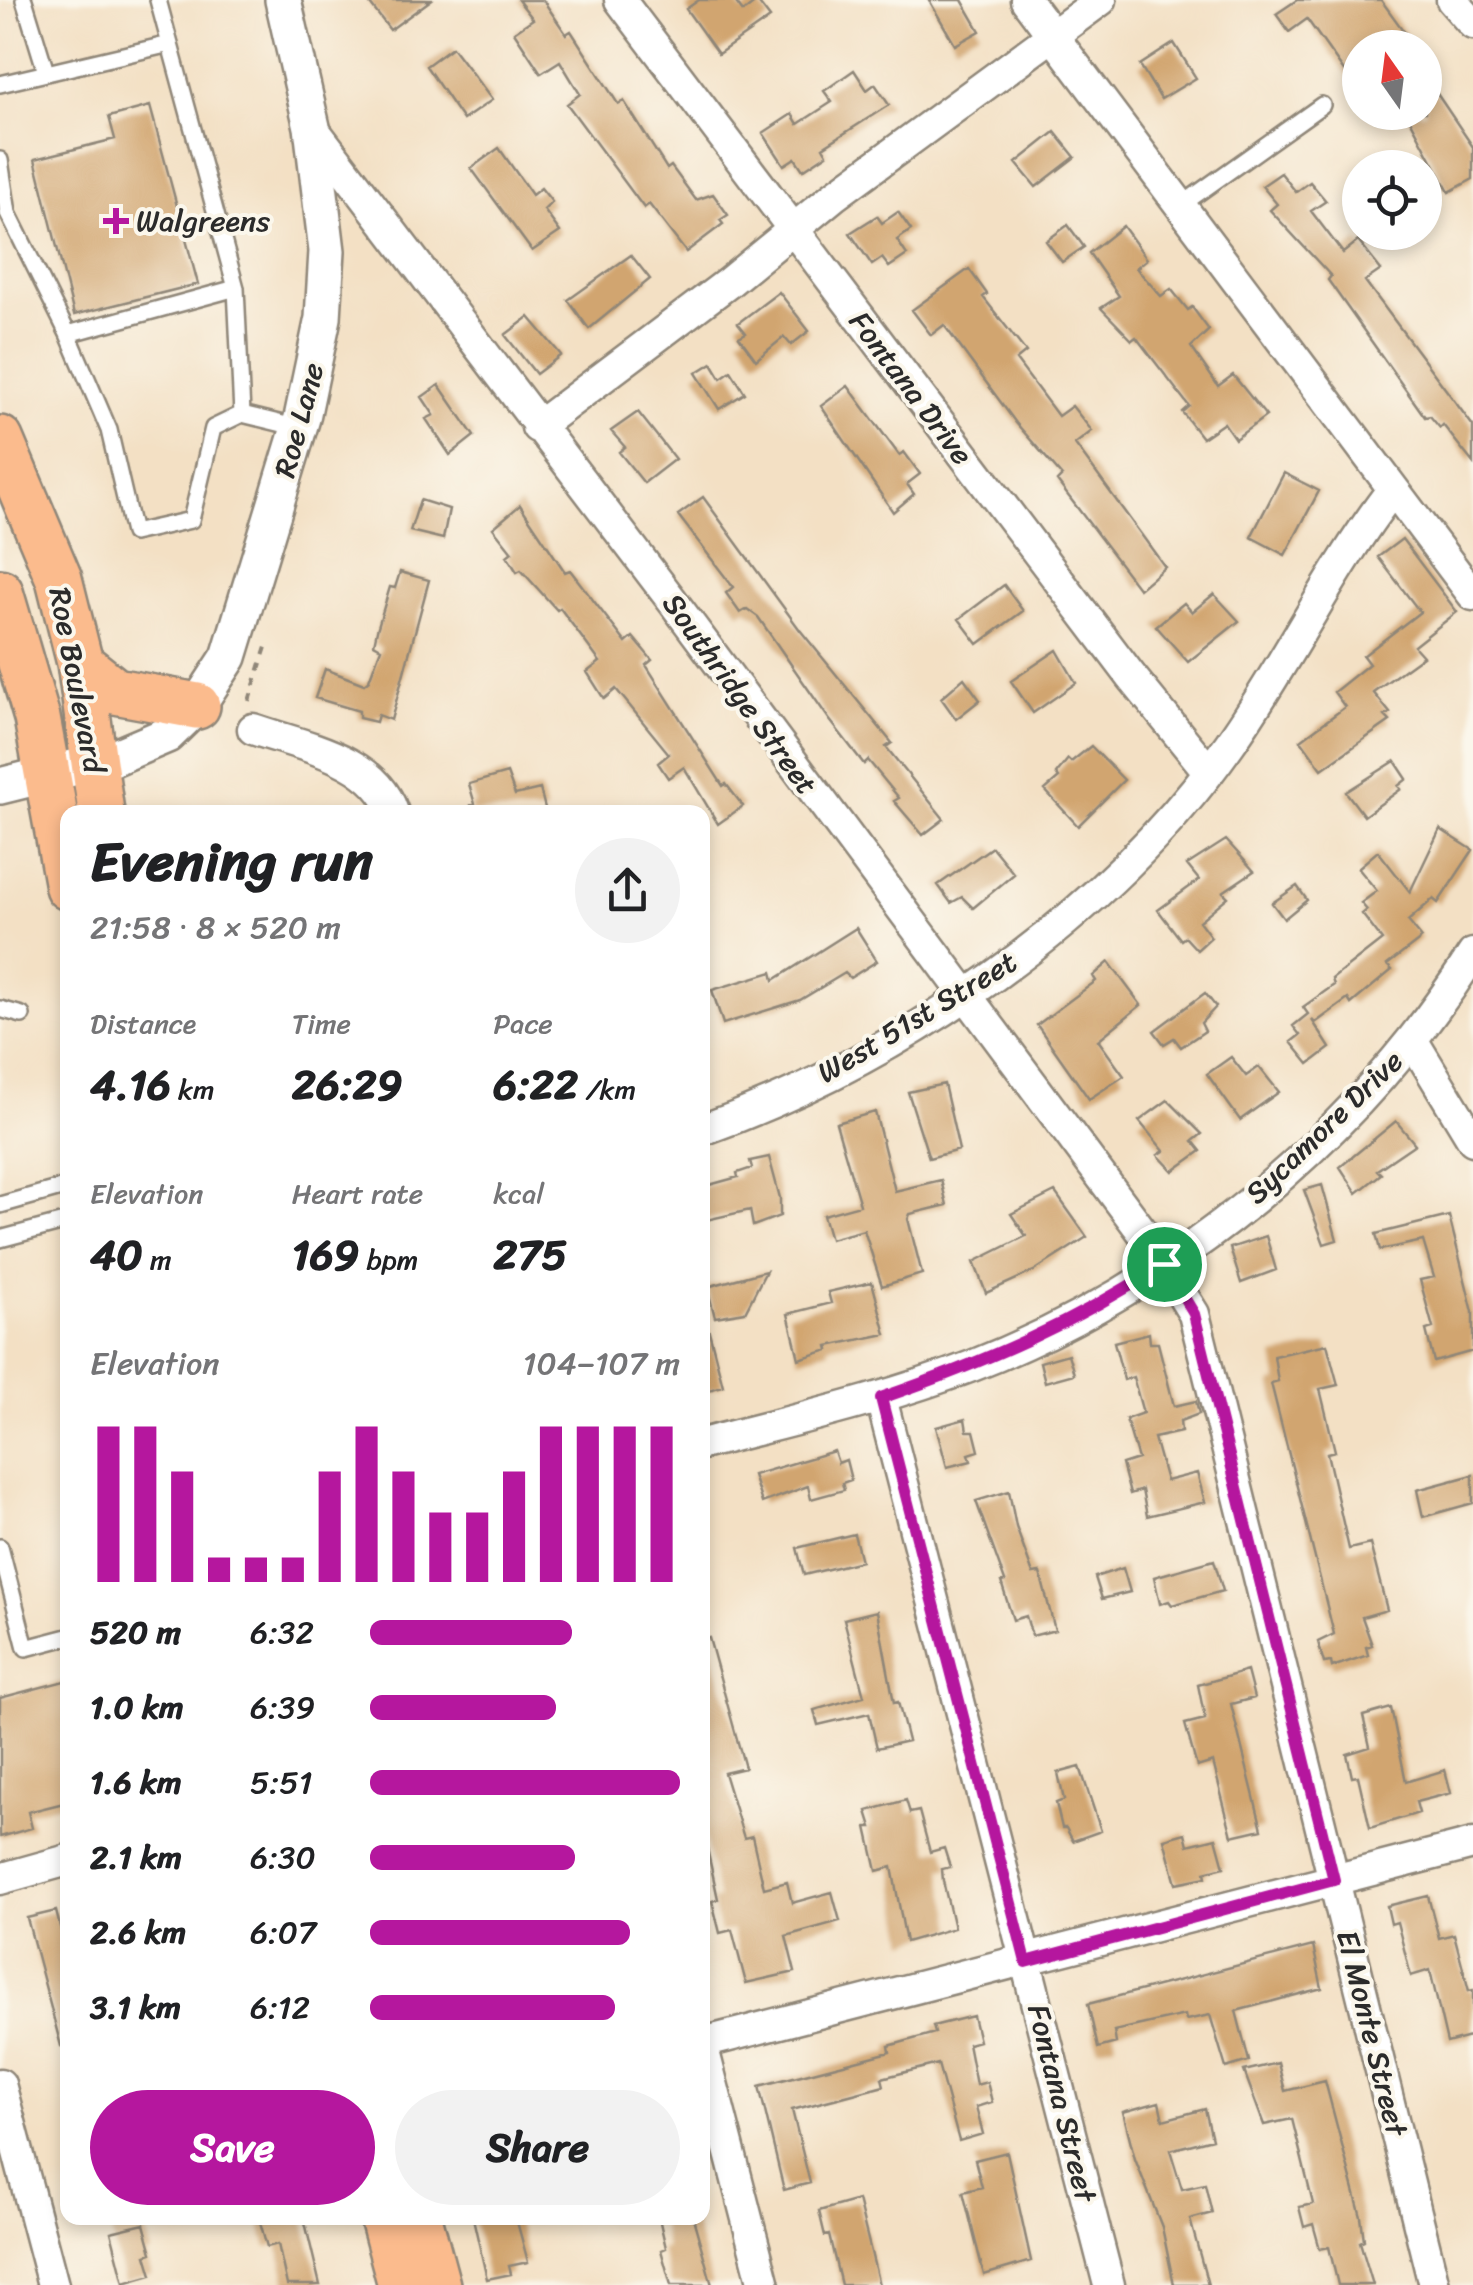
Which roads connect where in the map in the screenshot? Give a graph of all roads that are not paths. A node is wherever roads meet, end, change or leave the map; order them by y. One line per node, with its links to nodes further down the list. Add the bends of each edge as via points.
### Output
1 (24, 0): 11 (lane)
2 (158, 0): 10 (lane)
3 (283, 0): 14 (street, Roe Lane)
4 (620, 0): 17 (street, Fontana Drive)
5 (1026, 0): 9 (street)
6 (1101, 0): 9 (street)
7 (1452, 0): 8 (street)
8 (1473, 24)
9 (1052, 36): 16 (street); 17 (street)
10 (170, 44): 11 (lane); 18 (lane)
11 (46, 72): 12 (lane)
12 (0, 84)
13 (1322, 105): 16 (lane)
14 (312, 128): 21 (street, Southridge Street); 22 (street, Roe Lane, via 327,251 318,352)
15 (0, 160): 19 (lane, via 8,212)
16 (1180, 206): 24 (street)
17 (791, 230): 21 (street); 31 (street, Fontana Drive)
18 (236, 288): 19 (lane); 20 (lane)
19 (68, 334): 20 (lane, via 108,430 133,534 190,520 213,428)
20 (242, 414): 22 (lane)
21 (537, 427): 38 (street, Southridge Street)
22 (300, 428): 28 (street, Roe Lane, via 229,658)
23 (0, 439): 27 (main road, Roe Boulevard, via 58,578)
24 (1392, 489): 26 (street); 31 (street, West 51st Street)
25 (0, 592): 32 (main road, Roe Boulevard, via 24,664)
26 (1473, 596)
27 (80, 663): 28 (main road, via 115,692); 30 (main road, Roe Boulevard)
28 (198, 706): 30 (street, Roe Lane, via 166,735)
29 (253, 729): 35 (street, via 367,772)
30 (93, 763): 32 (street, Roe Lane); 34 (main road, Roe Boulevard)
31 (1209, 772): 38 (street, West 51st Street, via 1126,866)
32 (47, 774): 33 (street, Roe Lane); 36 (main road, Roe Boulevard)
33 (0, 786)
34 (100, 805)
35 (392, 805)
36 (60, 844)
37 (1473, 954): 41 (street, Sycamore Drive)
38 (963, 996): 42 (street, West 51st Street, via 836,1070); 48 (street, Southridge Street)
39 (0, 1008): 40 (lane)
40 (22, 1016)
41 (1413, 1041): 43 (street); 48 (street, Sycamore Drive, via 1292,1165)
42 (710, 1126)
43 (1473, 1140)
44 (60, 1188): 45 (lane)
45 (0, 1205)
46 (60, 1223): 47 (lane)
47 (0, 1239)
48 (1164, 1264): 49 (street, Sycamore Drive, via 1070,1323); 56 (street, El Monte Street, via 1194,1314)
49 (881, 1398): 50 (street, Sycamore Drive); 57 (street, Fontana Street)
50 (710, 1442)
51 (0, 1547): 52 (lane, via 26,1648)
52 (60, 1639)
53 (1473, 1844): 56 (street)
54 (60, 1862): 55 (street)
55 (0, 1878)
56 (1334, 1880): 57 (street); 69 (street, El Monte Street)
57 (1026, 1962): 58 (street); 68 (street, Fontana Street)
58 (710, 2042)
59 (710, 2075): 67 (street)
60 (0, 2084): 61 (street)
61 (13, 2178): 64 (street)
62 (385, 2225): 65 (main road)
63 (421, 2225): 66 (main road)
64 (52, 2285)
65 (401, 2285)
66 (437, 2285)
67 (764, 2285)
68 (1109, 2285)
69 (1434, 2285)

